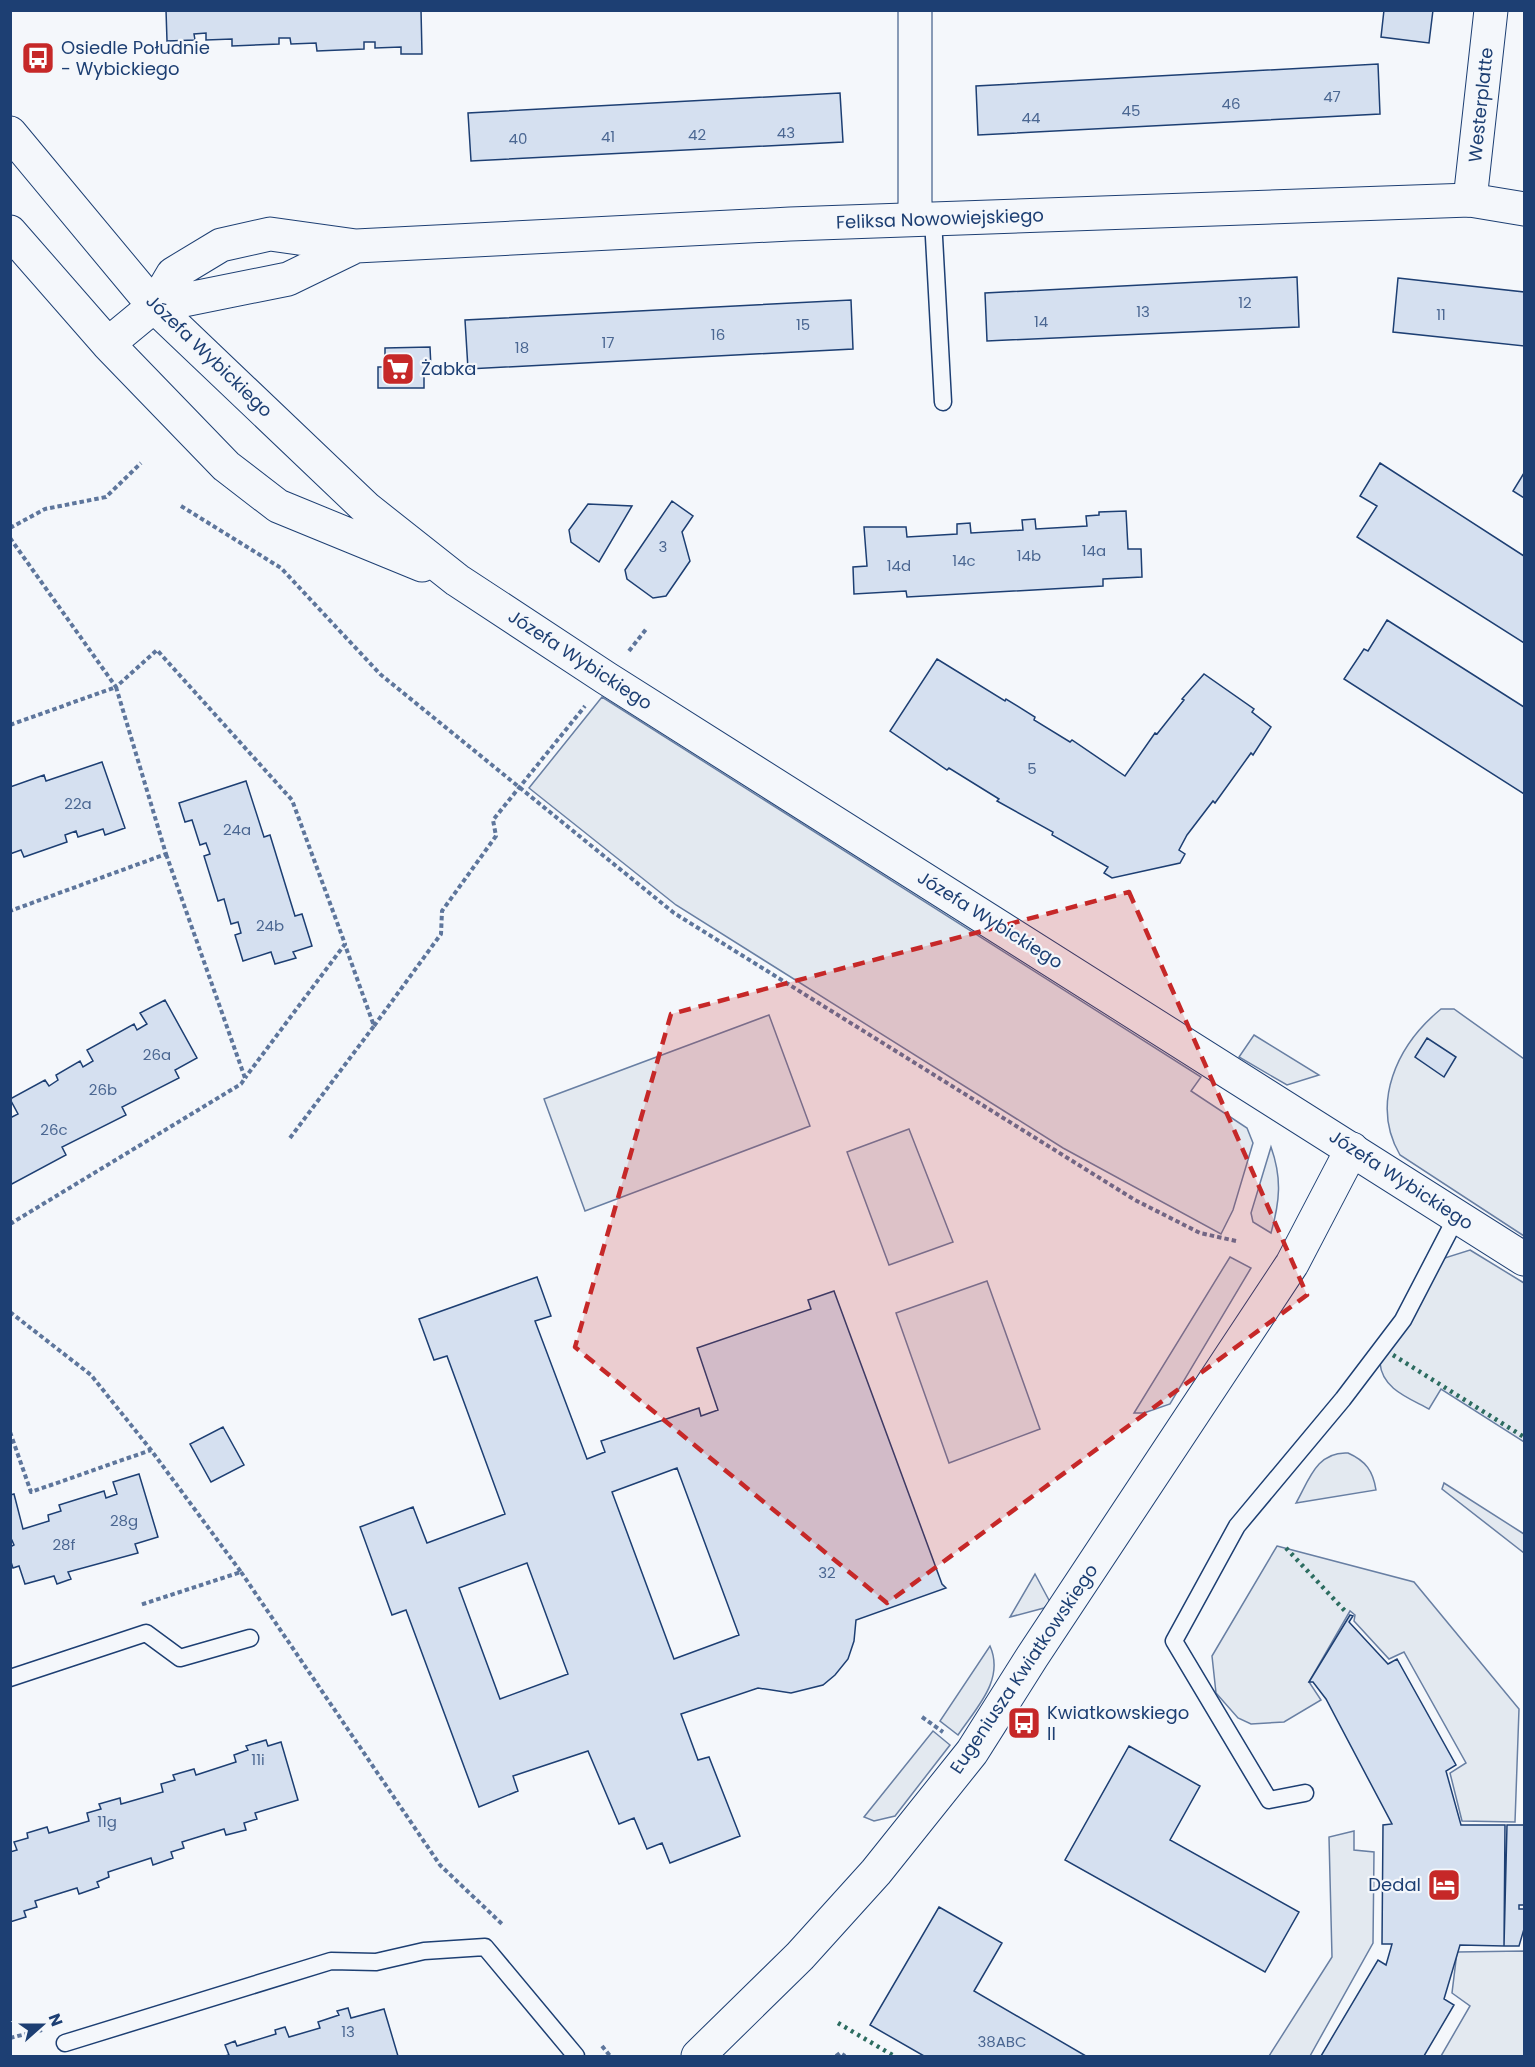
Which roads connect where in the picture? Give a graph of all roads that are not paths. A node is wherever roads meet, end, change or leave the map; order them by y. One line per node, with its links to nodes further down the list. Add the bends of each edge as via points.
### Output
1 (915, 10): 6 (street)
2 (1491, 10): 4 (street, Westerplatte)
3 (10, 133): 9 (street, Józefa Wybickiego)
4 (1470, 200): 5 (street, Feliksa Nowowiejskiego); 6 (street, Feliksa Nowowiejskiego)
5 (1524, 209)
6 (924, 219): 8 (street, Feliksa Nowowiejskiego); 11 (lane)
7 (10, 232): 10 (street, Józefa Wybickiego)
8 (356, 246): 9 (street, Feliksa Nowowiejskiego, via 288,279); 9 (street, Feliksa Nowowiejskiego, via 270,234 220,244 173,274)
9 (154, 306): 10 (street, Feliksa Nowowiejskiego); 12 (street, Józefa Wybickiego, via 366,508)
10 (108, 344): 12 (street, Józefa Wybickiego, via 226,466 278,506)
11 (943, 402)
12 (457, 580): 13 (street, Józefa Wybickiego)
13 (1352, 1149): 14 (street, Józefa Wybickiego); 21 (street, Eugeniusza Kwiatkowskiego, via 1292,1264 972,1752 876,1872 800,1956)
14 (1457, 1216): 15 (street, Józefa Wybickiego); 18 (lane, via 1403,1320 1238,1526 1174,1641 1269,1800)
15 (1524, 1259)
16 (250, 1638): 17 (lane, via 180,1658 146,1633)
17 (10, 1678)
18 (1305, 1792)
19 (65, 2043): 20 (lane, via 331,1961 376,1962 423,1951 485,1947)
20 (576, 2056)
21 (698, 2056)

